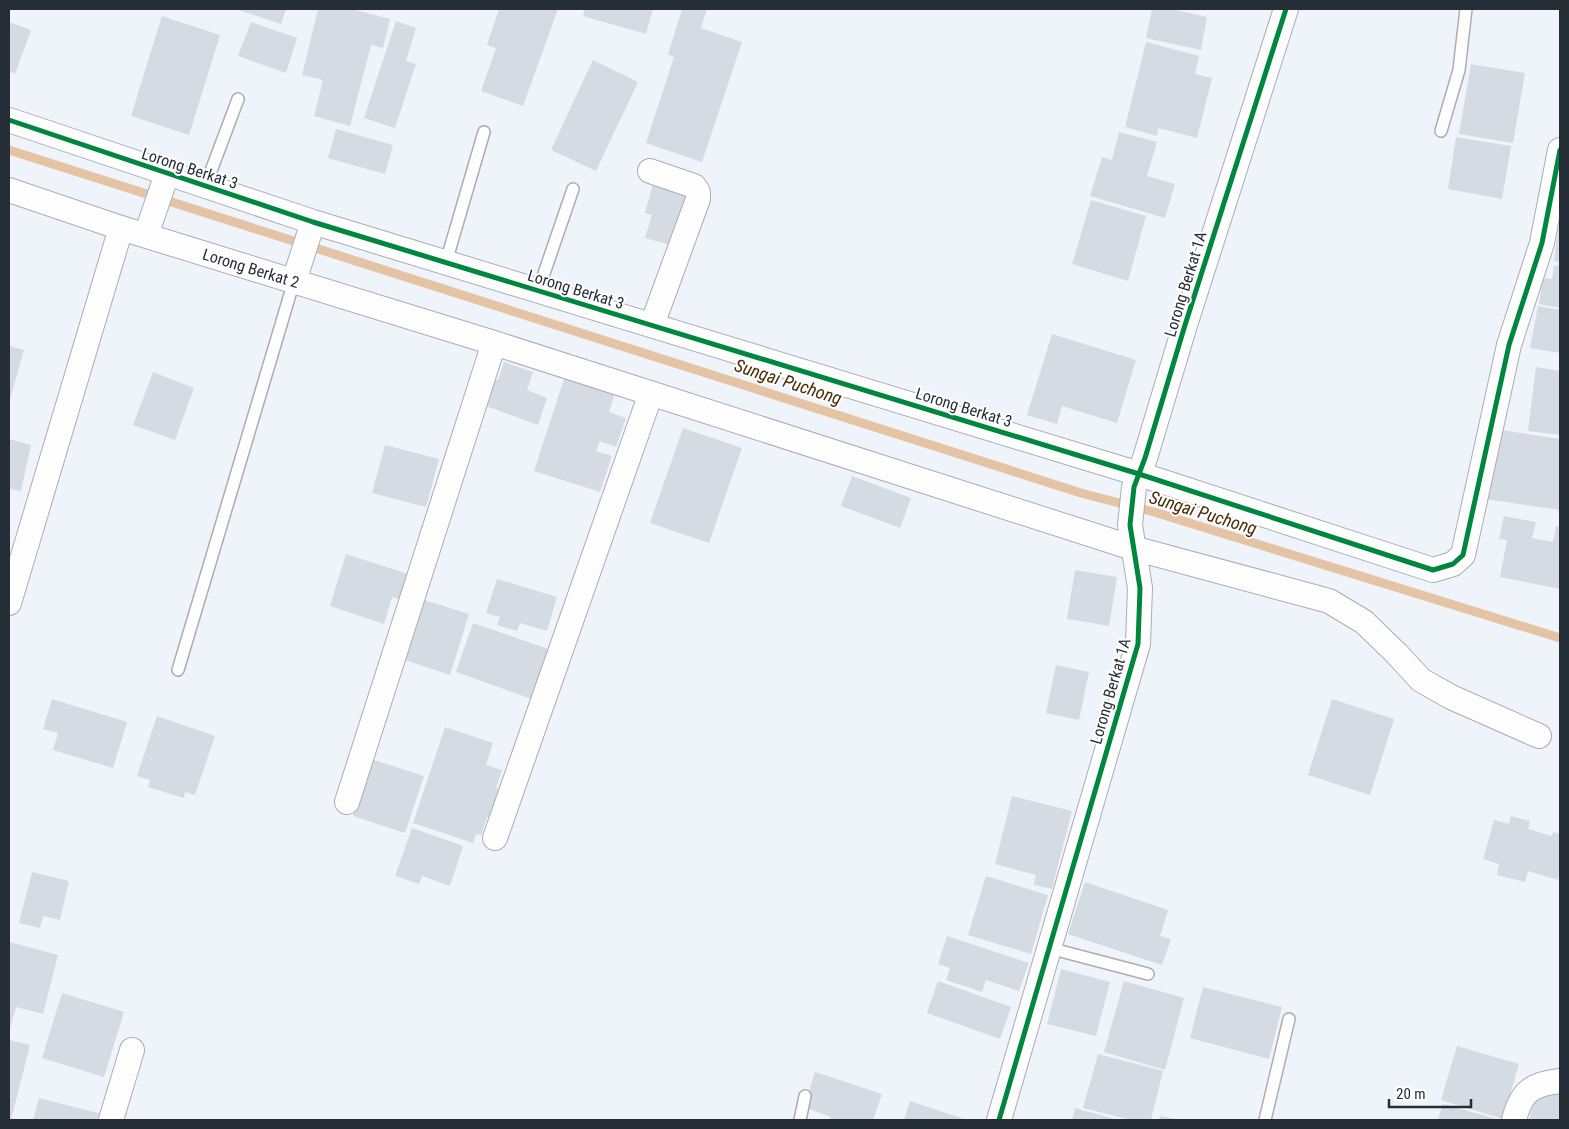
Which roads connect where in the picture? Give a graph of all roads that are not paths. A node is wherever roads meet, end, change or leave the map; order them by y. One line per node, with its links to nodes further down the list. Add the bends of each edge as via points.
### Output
1 (1286, 9): 22 (street, Lorong Berkat 1A)
2 (1466, 9): 5 (lane, via 1459,70)
3 (238, 100): 10 (lane)
4 (9, 120): 9 (street, Lorong Berkat 3)
5 (1441, 131)
6 (484, 132): 16 (lane)
7 (1560, 150): 22 (street, Lorong Berkat 3, via 1542,243 1509,346 1463,554 1453,564 1433,570)
8 (650, 172): 19 (street, via 694,186 698,192 698,200)
9 (167, 174): 10 (street, Lorong Berkat 3); 15 (street)
10 (205, 186): 13 (street, Lorong Berkat 3)
11 (573, 189): 18 (lane)
12 (9, 190): 14 (street, Lorong Berkat 2)
13 (313, 222): 16 (street, Lorong Berkat 3); 17 (street)
14 (121, 228): 15 (street, Lorong Berkat 2); 24 (street)
15 (146, 235): 17 (street, Lorong Berkat 2)
16 (446, 262): 18 (street, Lorong Berkat 3)
17 (294, 281): 20 (street, Lorong Berkat 2); 25 (lane)
18 (538, 291): 19 (street, Lorong Berkat 3)
19 (652, 325): 22 (street, Lorong Berkat 3)
20 (494, 343): 21 (street, Lorong Berkat 2); 27 (street)
21 (651, 393): 23 (street, Lorong Berkat 2); 28 (street)
22 (1137, 481): 23 (street, Lorong Berkat 1A, via 1130,525)
23 (1133, 548): 26 (street, Lorong Berkat 2, via 1329,601 1364,622 1421,680); 29 (street, Lorong Berkat 1A, via 1140,588 1138,644)
24 (9, 603)
25 (178, 670)
26 (1539, 736)
27 (347, 802)
28 (495, 838)
29 (1049, 948): 30 (lane); 37 (street, Lorong Berkat 1A)
30 (1148, 974)
31 (1289, 1019): 38 (lane)
32 (132, 1050): 35 (street)
33 (1560, 1081): 39 (street, via 1532,1087 1522,1097)
34 (805, 1096): 36 (lane)
35 (111, 1120)
36 (800, 1120)
37 (999, 1120)
38 (1265, 1120)
39 (1514, 1120)

